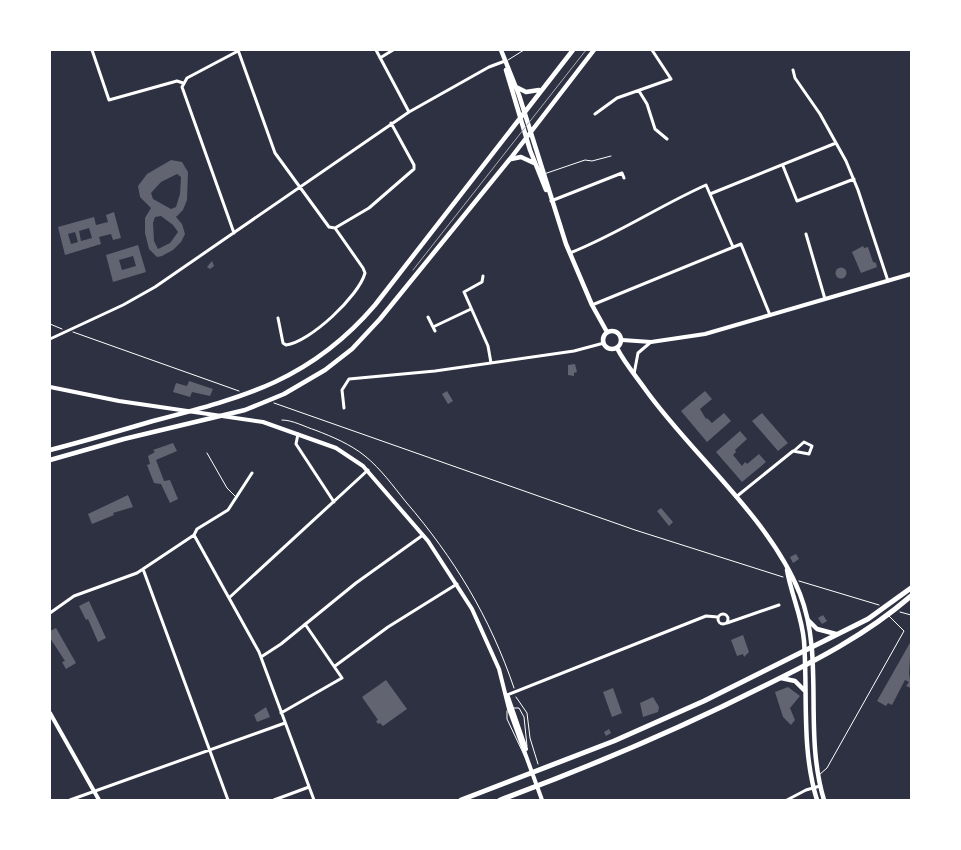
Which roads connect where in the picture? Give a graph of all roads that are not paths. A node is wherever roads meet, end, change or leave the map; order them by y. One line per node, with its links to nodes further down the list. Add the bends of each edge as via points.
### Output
1 (92, 50): 13 (street, via 109,100 177,81)
2 (376, 50): 10 (street)
3 (393, 50): 10 (street)
4 (501, 50): 11 (main road)
5 (524, 50): 11 (lane)
6 (573, 50): 15 (main road)
7 (594, 50): 22 (main road)
8 (652, 50): 16 (street, via 671,79)
9 (238, 51): 13 (street); 33 (street, via 275,153)
10 (380, 58): 18 (street)
11 (504, 61): 14 (main road); 18 (street); 20 (main road)
12 (793, 70): 25 (street)
13 (183, 83): 37 (street, via 183,93)
14 (516, 86): 15 (main road, via 526,92); 17 (main road)
15 (540, 90): 17 (main road)
16 (639, 91): 19 (street, via 617,98); 24 (street, via 655,129)
17 (524, 111): 20 (main road); 22 (main road)
18 (409, 112): 21 (street)
19 (595, 114)
20 (520, 116): 23 (main road); 63 (main road, via 375,305 358,325 318,358 288,377 253,393)
21 (391, 124): 33 (street); 36 (street, via 414,169 369,208)
22 (530, 132): 23 (main road); 30 (main road)
23 (526, 137): 27 (main road); 28 (main road)
24 (667, 139)
25 (836, 143): 29 (street); 32 (street)
26 (611, 156): 30 (lane, via 584,160)
27 (510, 159): 28 (main road, via 521,157); 66 (main road, via 380,319 352,349 325,370 284,394 244,410)
28 (534, 163): 30 (main road)
29 (782, 166): 32 (street, via 797,202); 34 (street)
30 (541, 175): 35 (main road)
31 (624, 178): 35 (street, via 622,173)
32 (854, 179): 43 (street)
33 (299, 187): 36 (street, via 326,225); 37 (street)
34 (710, 194): 39 (street); 40 (street, via 706,185 676,198 610,236)
35 (551, 201): 40 (main road)
36 (335, 228): 49 (street, via 363,268 362,281 335,313 301,341 283,343)
37 (234, 233): 53 (street, via 129,302)
38 (806, 234): 44 (street)
39 (733, 247): 45 (street); 47 (street, via 743,245)
40 (570, 253): 45 (main road)
41 (911, 274): 43 (street)
42 (483, 276): 46 (street, via 482,282 464,292)
43 (888, 282): 44 (street)
44 (825, 299): 47 (street)
45 (592, 305): 52 (main road)
46 (471, 309): 50 (street); 58 (street, via 488,346)
47 (770, 315): 55 (street, via 706,334)
48 (428, 317): 50 (street)
49 (278, 318)
50 (433, 327): 51 (street)
51 (435, 331)
52 (607, 332): 54 (main road, via 617,332); 56 (main road)
53 (50, 339)
54 (622, 340): 55 (street); 57 (main road)
55 (651, 342): 59 (street, via 638,353)
56 (604, 343): 57 (main road, via 608,348); 58 (street)
57 (617, 348): 59 (main road)
58 (491, 363): 61 (street, via 349,379 342,390)
59 (634, 374): 70 (main road, via 665,416)
60 (50, 387): 62 (street, via 162,408 263,422)
61 (344, 408)
62 (298, 433): 67 (street, via 336,448); 71 (street, via 298,448)
63 (50, 450)
64 (795, 450): 64 (street, via 809,454 812,446 804,442); 70 (street)
65 (207, 454): 69 (lane, via 226,488)
66 (50, 460)
67 (368, 470): 71 (street); 73 (street)
68 (252, 473): 69 (street)
69 (236, 498): 72 (street, via 228,510 197,529)
70 (736, 498): 75 (main road, via 771,543)
71 (334, 502): 79 (street)
72 (194, 535): 74 (street); 79 (street)
73 (423, 535): 76 (street); 86 (street)
74 (143, 569): 81 (street, via 74,596); 101 (street)
75 (786, 569): 84 (main road, via 800,594); 89 (main road, via 798,608)
76 (457, 584): 92 (street, via 388,626); 96 (street, via 487,639)
77 (911, 588): 87 (main road, via 880,612)
78 (911, 596): 82 (main road)
79 (230, 598): 90 (street)
80 (779, 605): 85 (street)
81 (50, 613)
82 (888, 616): 91 (main road, via 850,642); 105 (lane, via 904,631 827,768)
83 (718, 617): 85 (street, via 721,625); 85 (street, via 725,615); 96 (street, via 706,616)
84 (808, 620): 87 (main road, via 817,629); 88 (main road)
85 (727, 623)
86 (305, 624): 90 (street); 92 (street)
87 (836, 634): 88 (main road)
88 (812, 646): 89 (main road); 91 (main road)
89 (804, 649): 93 (main road); 103 (main road, via 668,718)
90 (261, 657): 99 (street)
91 (812, 662): 93 (main road); 105 (main road, via 813,744)
92 (335, 666): 99 (street, via 342,678)
93 (804, 666): 94 (main road); 95 (main road)
94 (781, 678): 95 (main road, via 795,681); 106 (main road, via 668,732)
95 (805, 691): 104 (main road)
96 (507, 695): 97 (street)
97 (511, 708): 102 (street); 102 (lane, via 506,714 507,719); 102 (lane, via 519,708 523,714)
98 (50, 713): 110 (street)
99 (282, 713): 100 (street)
100 (285, 723): 101 (street); 108 (street)
101 (210, 750): 110 (street); 113 (street)
102 (528, 761): 103 (street)
103 (532, 774): 106 (street); 116 (main road)
104 (811, 776): 105 (lane); 109 (main road)
105 (818, 776): 107 (main road)
106 (537, 786): 117 (main road); 118 (street)
107 (820, 786): 109 (street); 121 (main road)
108 (309, 787): 114 (street); 115 (street)
109 (814, 787): 119 (street); 120 (main road)
110 (95, 790): 111 (street); 112 (street)
111 (70, 800)
112 (99, 800)
113 (228, 800)
114 (274, 800)
115 (314, 800)
116 (461, 800)
117 (500, 800)
118 (542, 800)
119 (787, 800)
120 (817, 800)
121 (824, 800)

